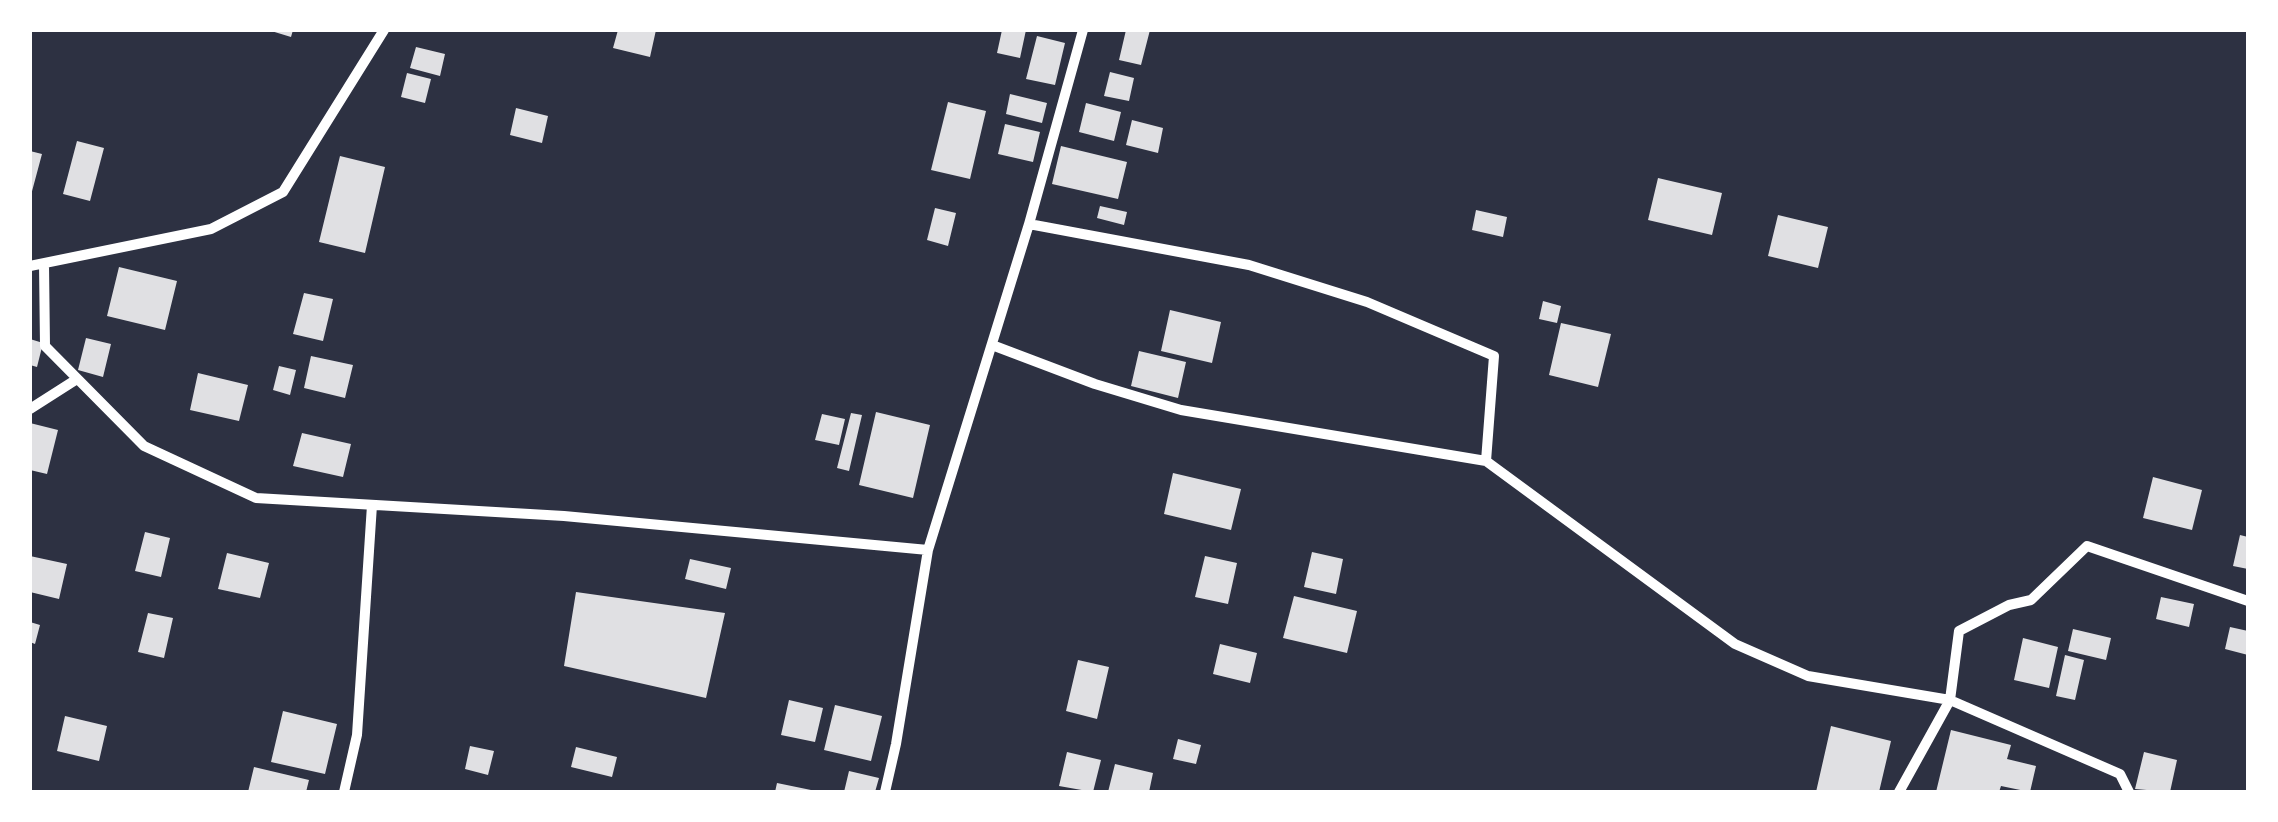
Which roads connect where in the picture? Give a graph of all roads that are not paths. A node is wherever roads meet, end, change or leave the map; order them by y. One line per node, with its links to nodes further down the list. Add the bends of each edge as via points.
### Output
1 (384, 30): 4 (street, via 283,192 211,229)
2 (1083, 30): 3 (street)
3 (1030, 224): 6 (street); 9 (street, via 1249,266 1367,302 1494,356)
4 (44, 264): 5 (street); 7 (street, via 45,346)
5 (30, 266)
6 (992, 346): 9 (street, via 1181,410); 11 (street)
7 (78, 378): 8 (street); 10 (street, via 144,446 256,498)
8 (30, 409)
9 (1486, 461): 13 (street, via 1734,644 1808,676)
10 (372, 505): 11 (street); 14 (street, via 357,735)
11 (928, 550): 15 (street)
12 (2248, 601): 13 (street, via 2087,546 2030,600 1959,630)
13 (1950, 700): 16 (street); 17 (street, via 2120,774)
14 (344, 792)
15 (885, 792)
16 (1900, 792)
17 (2130, 792)

